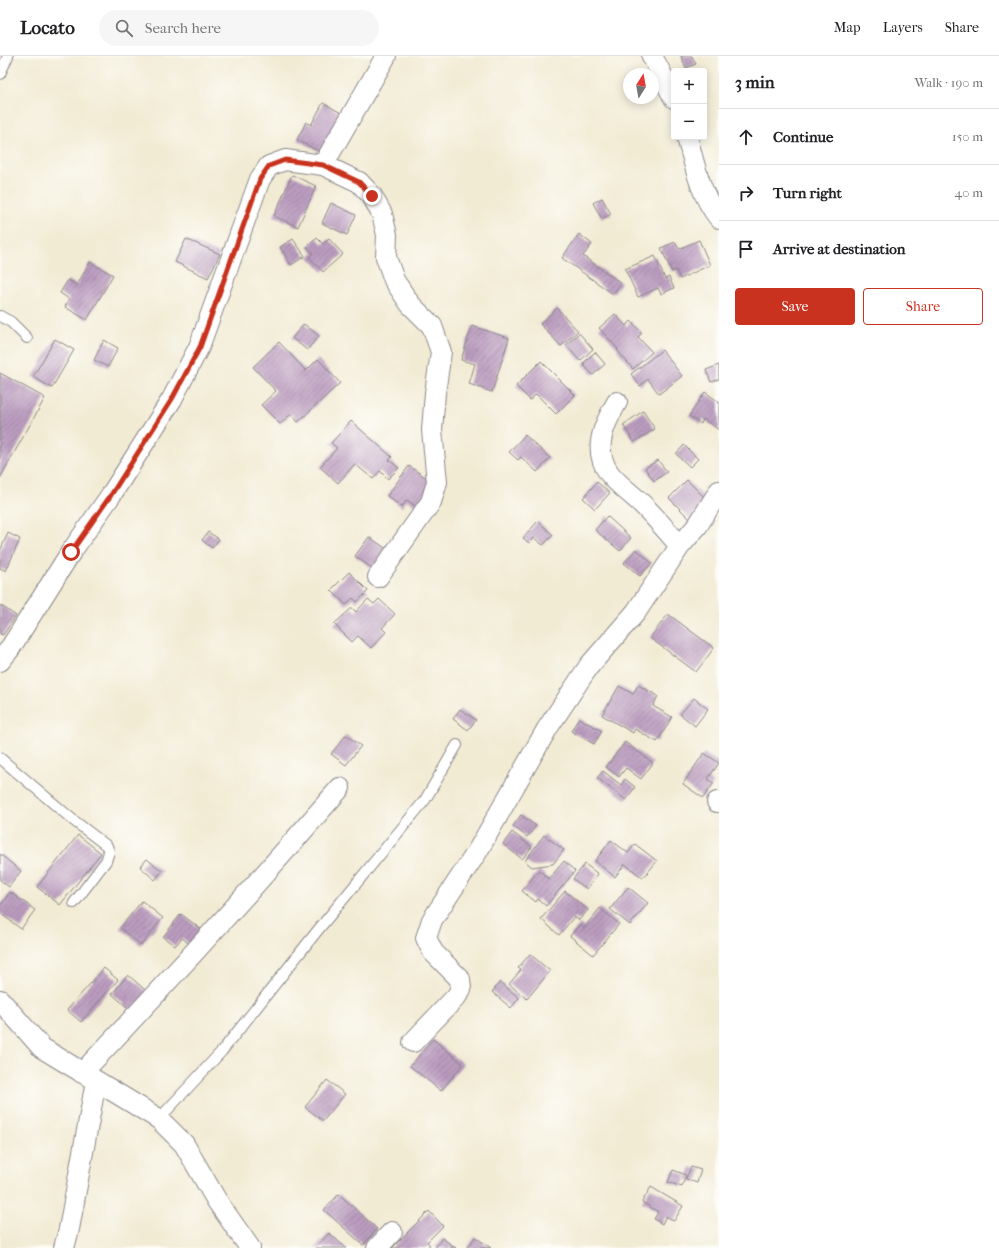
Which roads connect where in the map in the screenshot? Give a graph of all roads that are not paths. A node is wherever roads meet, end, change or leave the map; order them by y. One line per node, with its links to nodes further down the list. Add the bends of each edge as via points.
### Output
1 (8, 56): 4 (lane)
2 (386, 56): 7 (street)
3 (652, 56): 5 (street)
4 (0, 74)
5 (671, 90)
6 (688, 140): 8 (street, via 700,185 712,210)
7 (323, 165): 14 (street, via 359,182 372,196 382,214 387,235 386,257 394,280 410,304 432,326 441,352 434,393 432,430 437,482 431,502); 15 (street, via 285,160 269,166 260,179 200,347 172,399)
8 (719, 218)
9 (0, 316): 10 (lane, via 11,322)
10 (27, 338)
11 (617, 402): 13 (street, via 605,422 600,438 600,455 609,473 643,505)
12 (719, 491): 13 (street, via 698,526)
13 (680, 546): 21 (street, via 636,612 589,666 547,729 478,852 432,920 426,938 433,952 460,979 461,989)
14 (378, 577)
15 (0, 662)
16 (457, 745): 23 (lane, via 425,800 222,1051)
17 (0, 758): 19 (lane, via 107,846 109,852 106,861)
18 (340, 788): 22 (street)
19 (74, 902)
20 (0, 1000): 22 (street, via 42,1048)
21 (413, 1042)
22 (89, 1077): 23 (street); 25 (street, via 70,1229)
23 (159, 1119): 26 (street, via 184,1144 217,1201)
24 (392, 1232): 27 (street)
25 (64, 1248)
26 (250, 1248)
27 (377, 1248)

